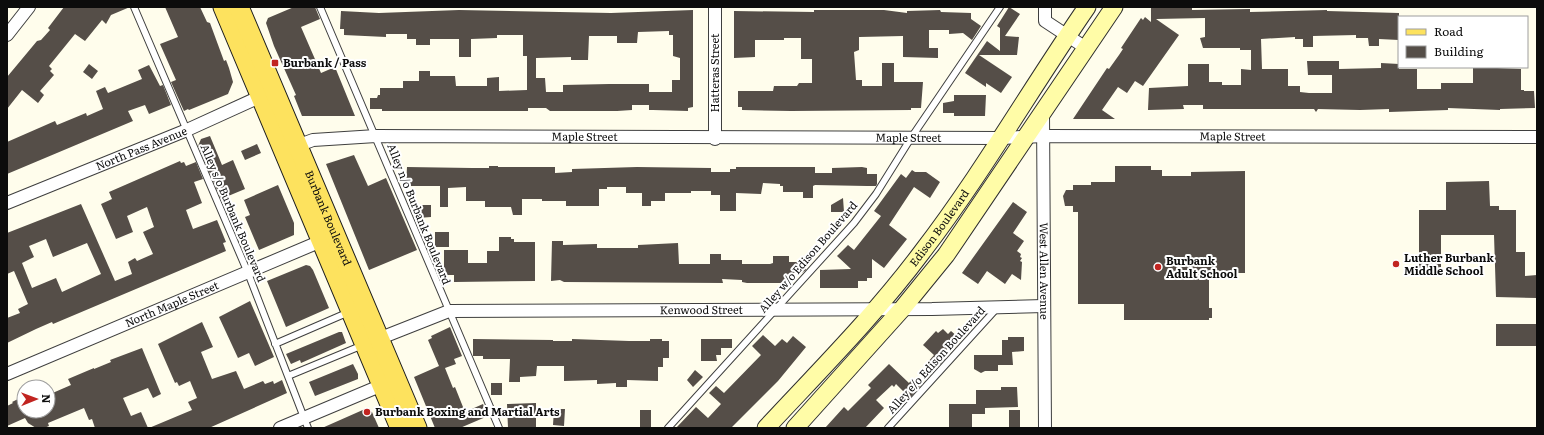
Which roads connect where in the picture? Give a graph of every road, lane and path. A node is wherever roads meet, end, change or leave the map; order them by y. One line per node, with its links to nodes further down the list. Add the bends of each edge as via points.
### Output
1 (29, 7): 10 (street)
2 (134, 7): 15 (lane, Alley s/o Burbank Boulevard)
3 (320, 7): 16 (lane, Alley n/o Burbank Boulevard)
4 (715, 7): 22 (street, Hatteras Street)
5 (1000, 7): 18 (lane, Alley w/o Edison Boulevard)
6 (1044, 7): 11 (street, via 1045,21)
7 (1087, 7): 11 (main road, Edison Boulevard)
8 (1114, 7): 12 (main road, Edison Boulevard)
9 (236, 10): 13 (main road, Burbank Boulevard)
10 (7, 35)
11 (1067, 36): 12 (street); 19 (main road, Edison Boulevard)
12 (1086, 48): 14 (main road, Edison Boulevard)
13 (267, 94): 15 (street, North Pass Avenue); 23 (main road, Burbank Boulevard)
14 (1043, 114): 17 (street, West Allen Avenue); 20 (main road, Edison Boulevard)
15 (187, 130): 24 (street, North Pass Avenue); 26 (lane, Alley s/o Burbank Boulevard)
16 (376, 136): 22 (street, Maple Street); 23 (street, Maple Street, via 313,140); 32 (lane, Alley n/o Burbank Boulevard)
17 (1044, 136): 20 (street, Maple Street); 21 (street, Maple Street); 28 (street, West Allen Avenue)
18 (911, 138): 19 (street, Maple Street); 22 (street, Maple Street); 31 (lane, Alley w/o Edison Boulevard, via 876,194 854,223)
19 (1000, 138): 20 (street, Maple Street); 29 (main road, Edison Boulevard, via 922,253)
20 (1026, 138): 30 (main road, Edison Boulevard, via 946,256)
21 (1537, 138)
22 (715, 139)
23 (291, 148): 25 (main road, Burbank Boulevard)
24 (7, 203)
25 (328, 238): 26 (street, North Maple Street); 33 (main road, Burbank Boulevard); 34 (main road, Burbank Boulevard)
26 (248, 273): 35 (lane, Alley s/o Burbank Boulevard); 36 (street, North Maple Street)
27 (999, 306): 28 (street, Kenwood Street); 30 (street, Kenwood Street); 47 (lane, Alley e/o Edison Boulevard)
28 (1044, 306): 48 (street, West Allen Avenue)
29 (876, 308): 30 (street, Kenwood Street); 31 (street, Kenwood Street); 45 (main road, Edison Boulevard)
30 (902, 308): 46 (main road, Edison Boulevard)
31 (775, 310): 32 (street, Kenwood Street); 44 (lane, Alley w/o Edison Boulevard)
32 (448, 311): 34 (street, Kenwood Street); 43 (lane, Alley n/o Burbank Boulevard)
33 (350, 312): 34 (main road, Burbank Boulevard); 35 (lane)
34 (372, 342): 37 (lane); 38 (main road, Burbank Boulevard)
35 (275, 344): 37 (lane, Alley s/o Burbank Boulevard)
36 (7, 374)
37 (288, 376): 39 (lane, Alley s/o Burbank Boulevard)
38 (389, 382): 39 (street); 41 (main road, Burbank Boulevard); 42 (main road, Burbank Boulevard)
39 (306, 423): 40 (street)
40 (280, 428)
41 (400, 428)
42 (417, 428)
43 (499, 428)
44 (668, 428)
45 (766, 428)
46 (795, 428)
47 (888, 428)
48 (1044, 428)

